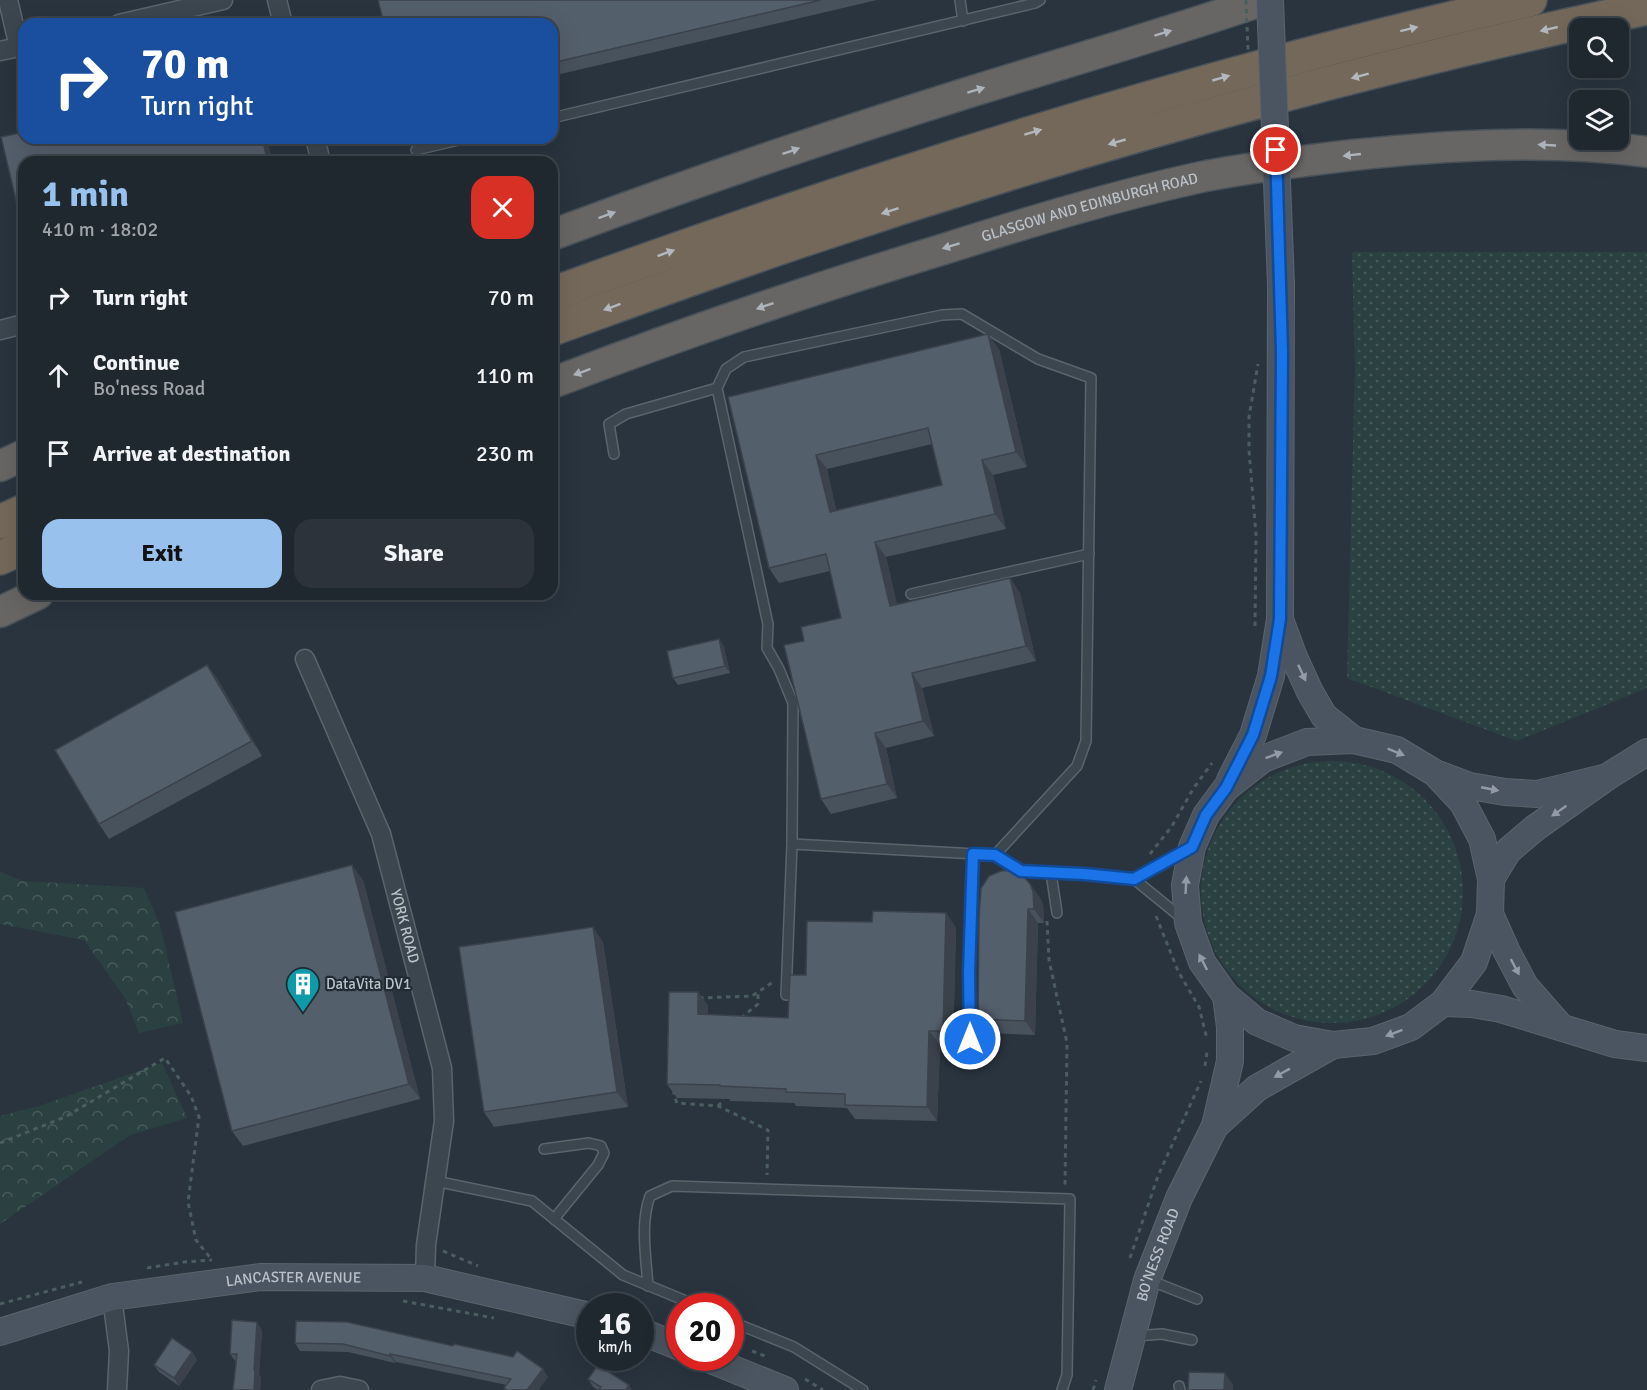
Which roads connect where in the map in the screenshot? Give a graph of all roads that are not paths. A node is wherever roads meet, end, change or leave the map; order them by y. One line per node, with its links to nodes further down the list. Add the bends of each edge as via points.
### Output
1 (8, 0): 13 (street)
2 (223, 0): 10 (street)
3 (277, 0): 11 (street)
4 (960, 0): 12 (lane)
5 (1040, 0): 12 (lane)
6 (1264, 0): 20 (highway, one-way to 6, via 852,130)
7 (1270, 0): 38 (main road, bridge, via 1281,285)
8 (1530, 0): 21 (highway, one-way to 8, via 937,161 1260,67)
9 (1647, 8): 23 (highway, one-way to 23, via 1373,72 1050,161 812,237)
10 (145, 18)
11 (282, 18)
12 (963, 21): 16 (lane)
13 (18, 35)
14 (18, 47): 15 (street)
15 (0, 51)
16 (558, 117)
17 (441, 144): 18 (lane)
18 (416, 150)
19 (1647, 152): 25 (highway, GLASGOW AND EDINBURGH ROAD, one-way to 25, via 1526,144 1416,148 1266,165 1200,177 1047,217 901,262)
20 (558, 233)
21 (558, 292)
22 (18, 326): 24 (street)
23 (558, 327)
24 (0, 330)
25 (558, 381)
26 (717, 388): 27 (lane, via 626,414 609,424); 33 (lane, via 726,369 744,357 962,314 1038,359 1091,378); 45 (lane, via 768,624 767,648 792,703)
27 (614, 454)
28 (18, 458): 29 (highway)
29 (0, 466)
30 (18, 514): 31 (highway)
31 (0, 522)
32 (18, 550): 34 (highway)
33 (1089, 554): 35 (lane); 48 (lane, via 1086,741 1077,766)
34 (0, 558)
35 (911, 594)
36 (25, 600): 37 (highway)
37 (0, 612)
38 (1280, 619): 40 (main road, one-way to 40, via 1324,716); 44 (main road, via 1271,676 1253,735)
39 (305, 659): 64 (street, YORK ROAD, via 381,834 442,1068 444,1121)
40 (1354, 740): 42 (main road, one-way to 42, via 1397,750); 44 (main road, one-way to 40, via 1274,754 1307,742)
41 (1647, 752): 43 (main road)
42 (1434, 773): 43 (main road, one-way to 43, via 1470,786 1537,794); 51 (main road, via 1463,803 1482,839)
43 (1607, 777): 51 (main road, one-way to 51, via 1508,851)
44 (1226, 788): 46 (main road, via 1206,815)
45 (792, 844): 47 (lane); 55 (lane)
46 (1192, 847): 50 (lane); 54 (main road, one-way to 46, via 1185,885)
47 (973, 854): 48 (lane); 59 (lane)
48 (995, 855): 49 (lane, via 1021,871)
49 (1051, 873): 50 (lane); 52 (lane)
50 (1134, 879): 54 (lane)
51 (1491, 879): 53 (main road)
52 (1057, 913)
53 (1490, 914): 57 (main road, via 1474,962); 58 (main road, one-way to 58, via 1525,986)
54 (1188, 924): 56 (main road, one-way to 54, via 1202,962)
55 (786, 995)
56 (1226, 996): 60 (main road, via 1257,1022 1293,1038); 62 (main road, BO'NESS ROAD, via 1230,1061)
57 (1443, 1003): 58 (main road, via 1491,1007); 60 (main road, one-way to 60, via 1411,1026 1373,1041)
58 (1560, 1026): 61 (main road, via 1615,1044)
59 (970, 1039)
60 (1334, 1045): 62 (main road, BO'NESS ROAD, one-way to 62, via 1257,1088)
61 (1647, 1048)
62 (1215, 1126): 67 (main road, BO'NESS ROAD, via 1179,1198)
63 (544, 1149): 65 (lane, via 589,1143 601,1146 604,1153)
64 (435, 1181): 65 (lane, via 532,1201); 66 (street, YORK ROAD)
65 (554, 1219): 68 (lane, via 623,1275)
66 (425, 1278): 70 (main road, LANCASTER AVENUE, via 260,1277); 72 (main road, LANCASTER AVENUE)
67 (1148, 1280): 71 (lane); 75 (main road, BO'NESS ROAD)
68 (648, 1286): 69 (lane); 83 (lane, via 646,1207 650,1196 672,1186 1070,1200 1068,1375)
69 (666, 1293)
70 (112, 1297): 74 (main road, LANCASTER AVENUE); 78 (street, via 119,1351)
71 (1197, 1299)
72 (576, 1313)
73 (744, 1327): 82 (lane, via 794,1347)
74 (0, 1332)
75 (1132, 1336): 76 (lane, via 1162,1334); 84 (main road, BO'NESS ROAD)
76 (1192, 1340)
77 (738, 1371): 81 (main road)
78 (117, 1390)
79 (321, 1390): 80 (street, via 340,1386)
80 (359, 1390)
81 (785, 1390)
82 (863, 1390)
83 (1062, 1390)
84 (1118, 1390)

